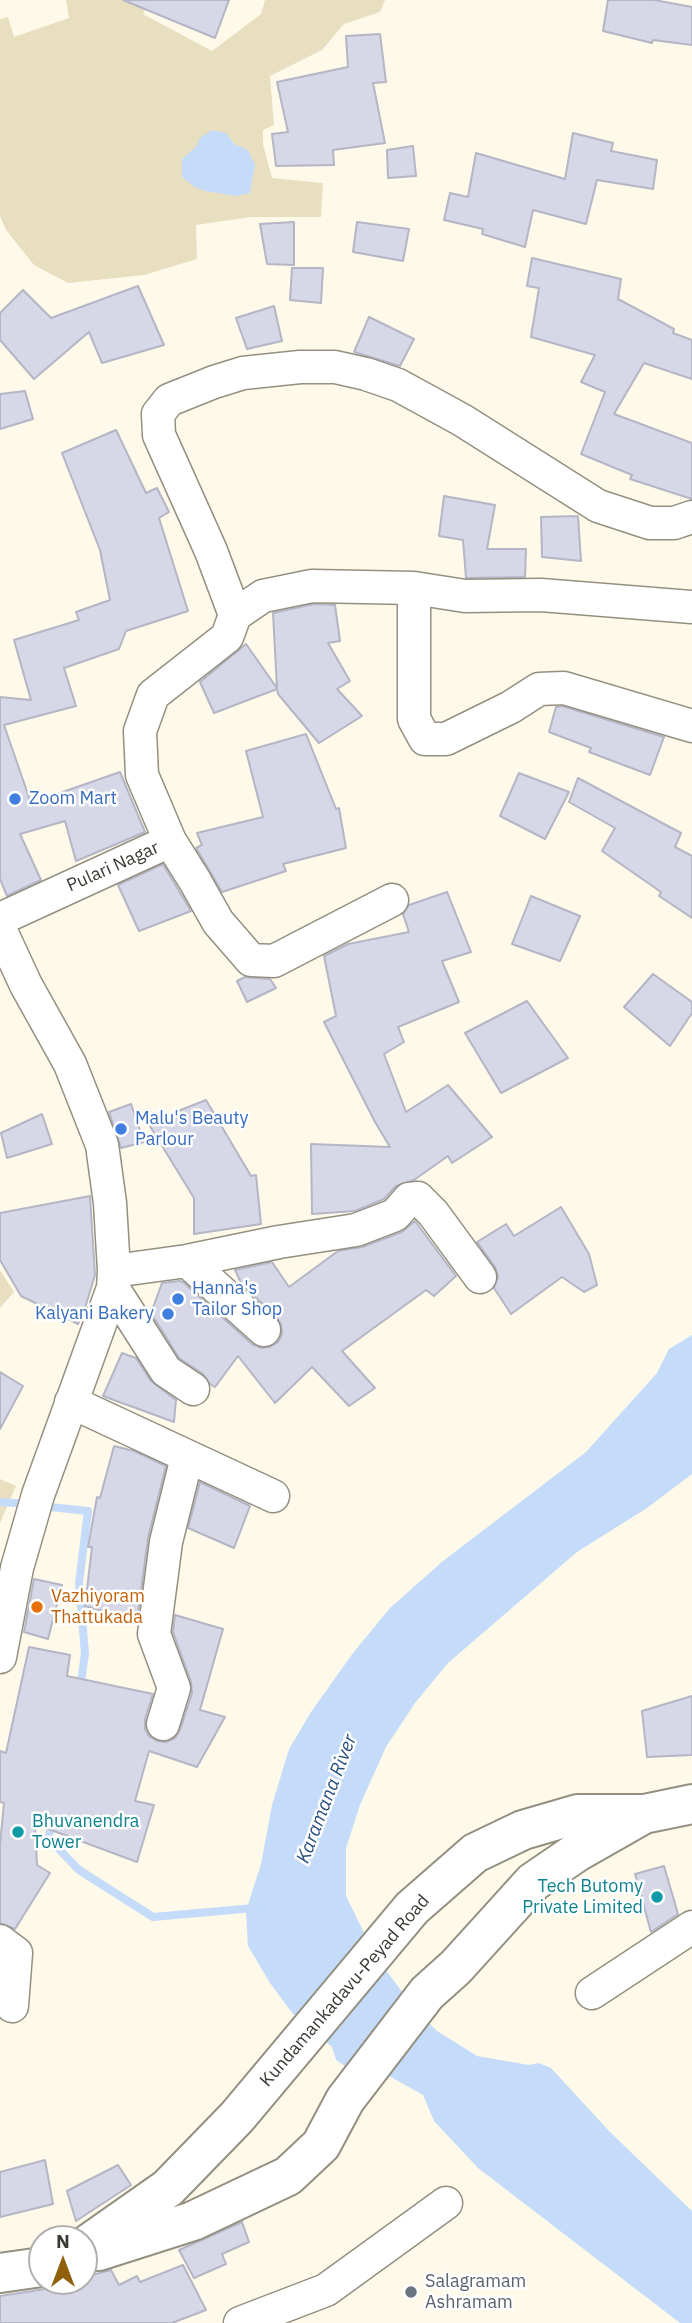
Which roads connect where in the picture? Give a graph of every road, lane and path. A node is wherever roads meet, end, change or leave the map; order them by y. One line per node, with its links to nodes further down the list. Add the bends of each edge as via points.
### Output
1 (692, 517): 4 (street, via 649,523 598,506 462,420 366,374 335,368 243,373 169,400 158,414 162,443)
2 (414, 588): 3 (street, via 465,596 541,595); 4 (street, via 312,586 262,596); 5 (street, via 414,719 425,739 446,739 539,689 564,688)
3 (692, 607)
4 (235, 615): 6 (street, Pulari Nagar, via 227,637 153,695 140,731 142,775)
5 (692, 726)
6 (170, 841): 7 (street, via 218,922 251,960 274,961); 8 (street, Pulari Nagar)
7 (392, 900)
8 (0, 919)
9 (0, 929): 12 (street, via 70,1064 102,1145)
10 (187, 1261): 11 (street, via 356,1230 395,1215 409,1199 418,1198); 12 (street); 13 (street)
11 (480, 1277)
12 (114, 1279): 14 (street, via 166,1371); 15 (street)
13 (264, 1330)
14 (193, 1389)
15 (71, 1402): 16 (street); 18 (street, via 17,1568)
16 (187, 1457): 17 (street); 19 (street, via 166,1542 155,1634 174,1688)
17 (273, 1496)
18 (0, 1657)
19 (163, 1724)
20 (692, 1804): 21 (main road, Kundamankadavu-Peyad Road)
21 (644, 1814): 27 (main road, Kundamankadavu-Peyad Road, via 578,1814 523,1830 475,1853 412,1908 237,2117 168,2188); 28 (main road, Kundamankadavu-Peyad Road, via 533,1882 427,1993 345,2100 321,2144 288,2176 193,2221)
22 (692, 1927): 24 (street)
23 (0, 1941): 25 (street, via 16,1953)
24 (592, 1993)
25 (12, 2006)
26 (446, 2203): 31 (street, via 326,2290)
27 (98, 2237)
28 (98, 2252)
29 (28, 2268): 30 (main road)
30 (0, 2273)
31 (240, 2323)

